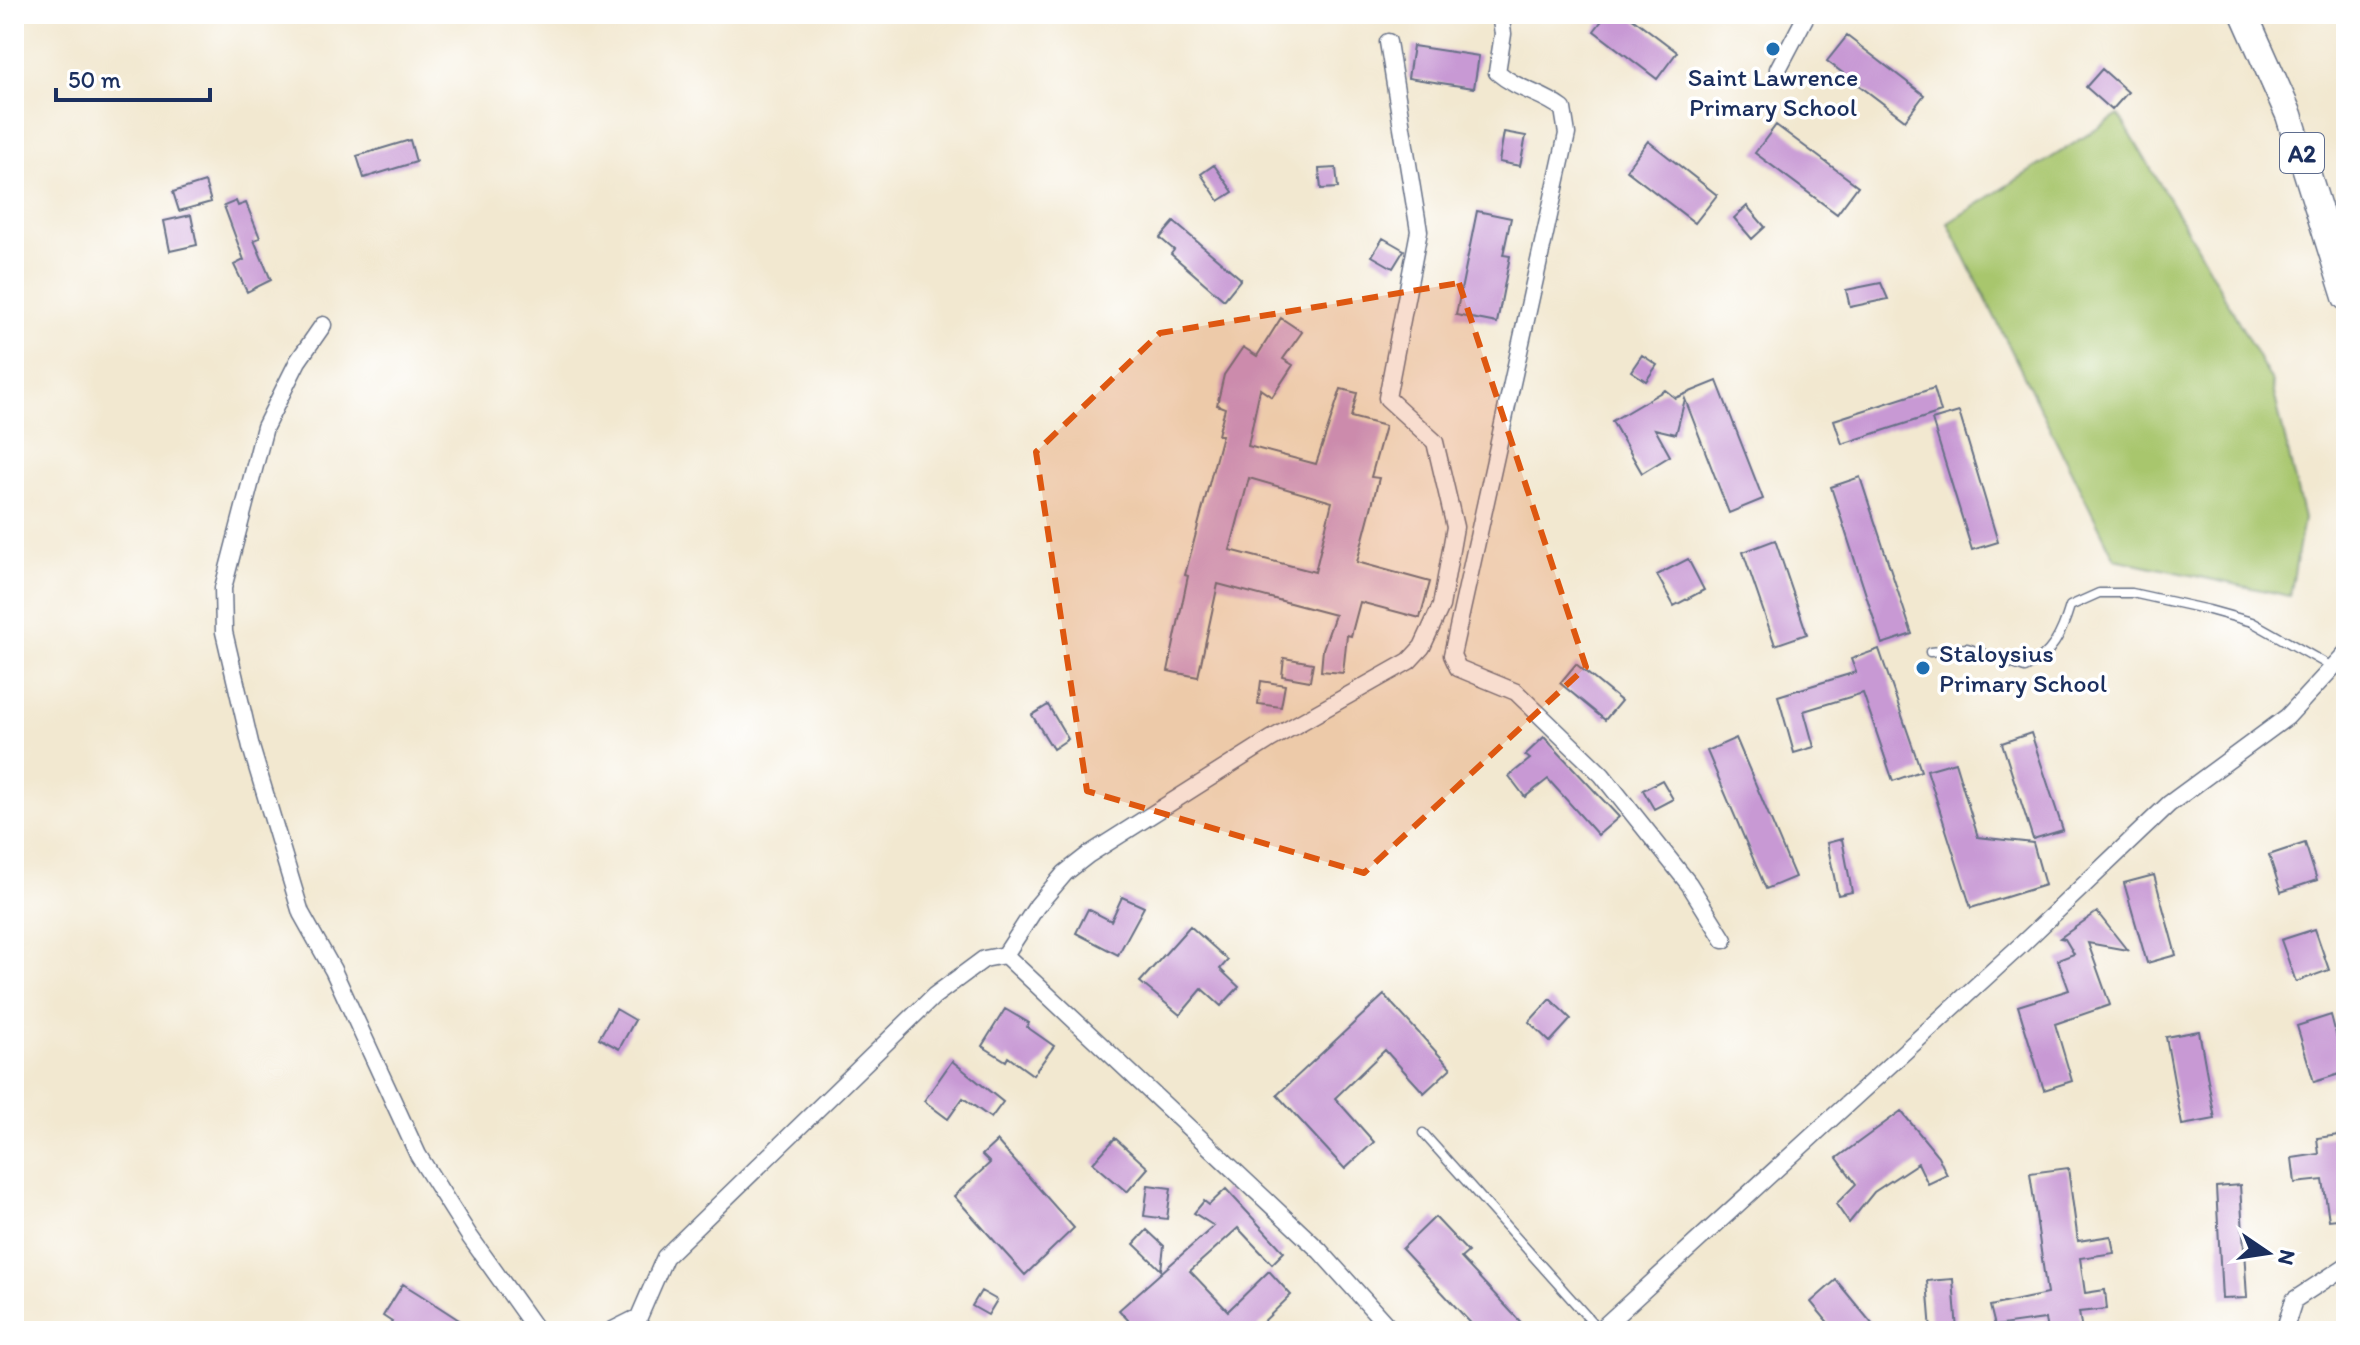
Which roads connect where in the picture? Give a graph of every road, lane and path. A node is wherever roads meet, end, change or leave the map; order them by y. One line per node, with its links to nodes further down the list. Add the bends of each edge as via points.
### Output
1 (1500, 14): 11 (street, via 1503,34 1497,72 1517,89 1546,95 1563,109 1567,134 1452,655 1458,668 1516,692 1602,775 1689,884)
2 (1807, 14): 5 (street)
3 (2244, 14): 6 (main road, A2, via 2289,115)
4 (1388, 42): 12 (street, via 1419,231 1387,398 1435,442 1455,527 1433,627 1409,661 1271,739 1088,855 1037,906)
5 (1778, 69)
6 (2346, 297)
7 (323, 325): 16 (street, via 273,407 261,439 223,588 224,632 251,747 301,913 418,1155)
8 (1930, 652): 10 (lane, via 1967,648 2025,668 2041,660 2062,632 2070,606 2099,593 2132,593 2252,622)
9 (2346, 653): 10 (street)
10 (2333, 667): 19 (street, via 2287,717 2169,804)
11 (1724, 940)
12 (1005, 955): 15 (street, via 984,959 960,974 665,1257); 18 (street, via 1320,1251)
13 (1423, 1133): 19 (lane)
14 (2346, 1266): 20 (street, via 2294,1300)
15 (644, 1324): 17 (street)
16 (537, 1331)
17 (611, 1331)
18 (1392, 1331)
19 (1600, 1331)
20 (2284, 1331)

